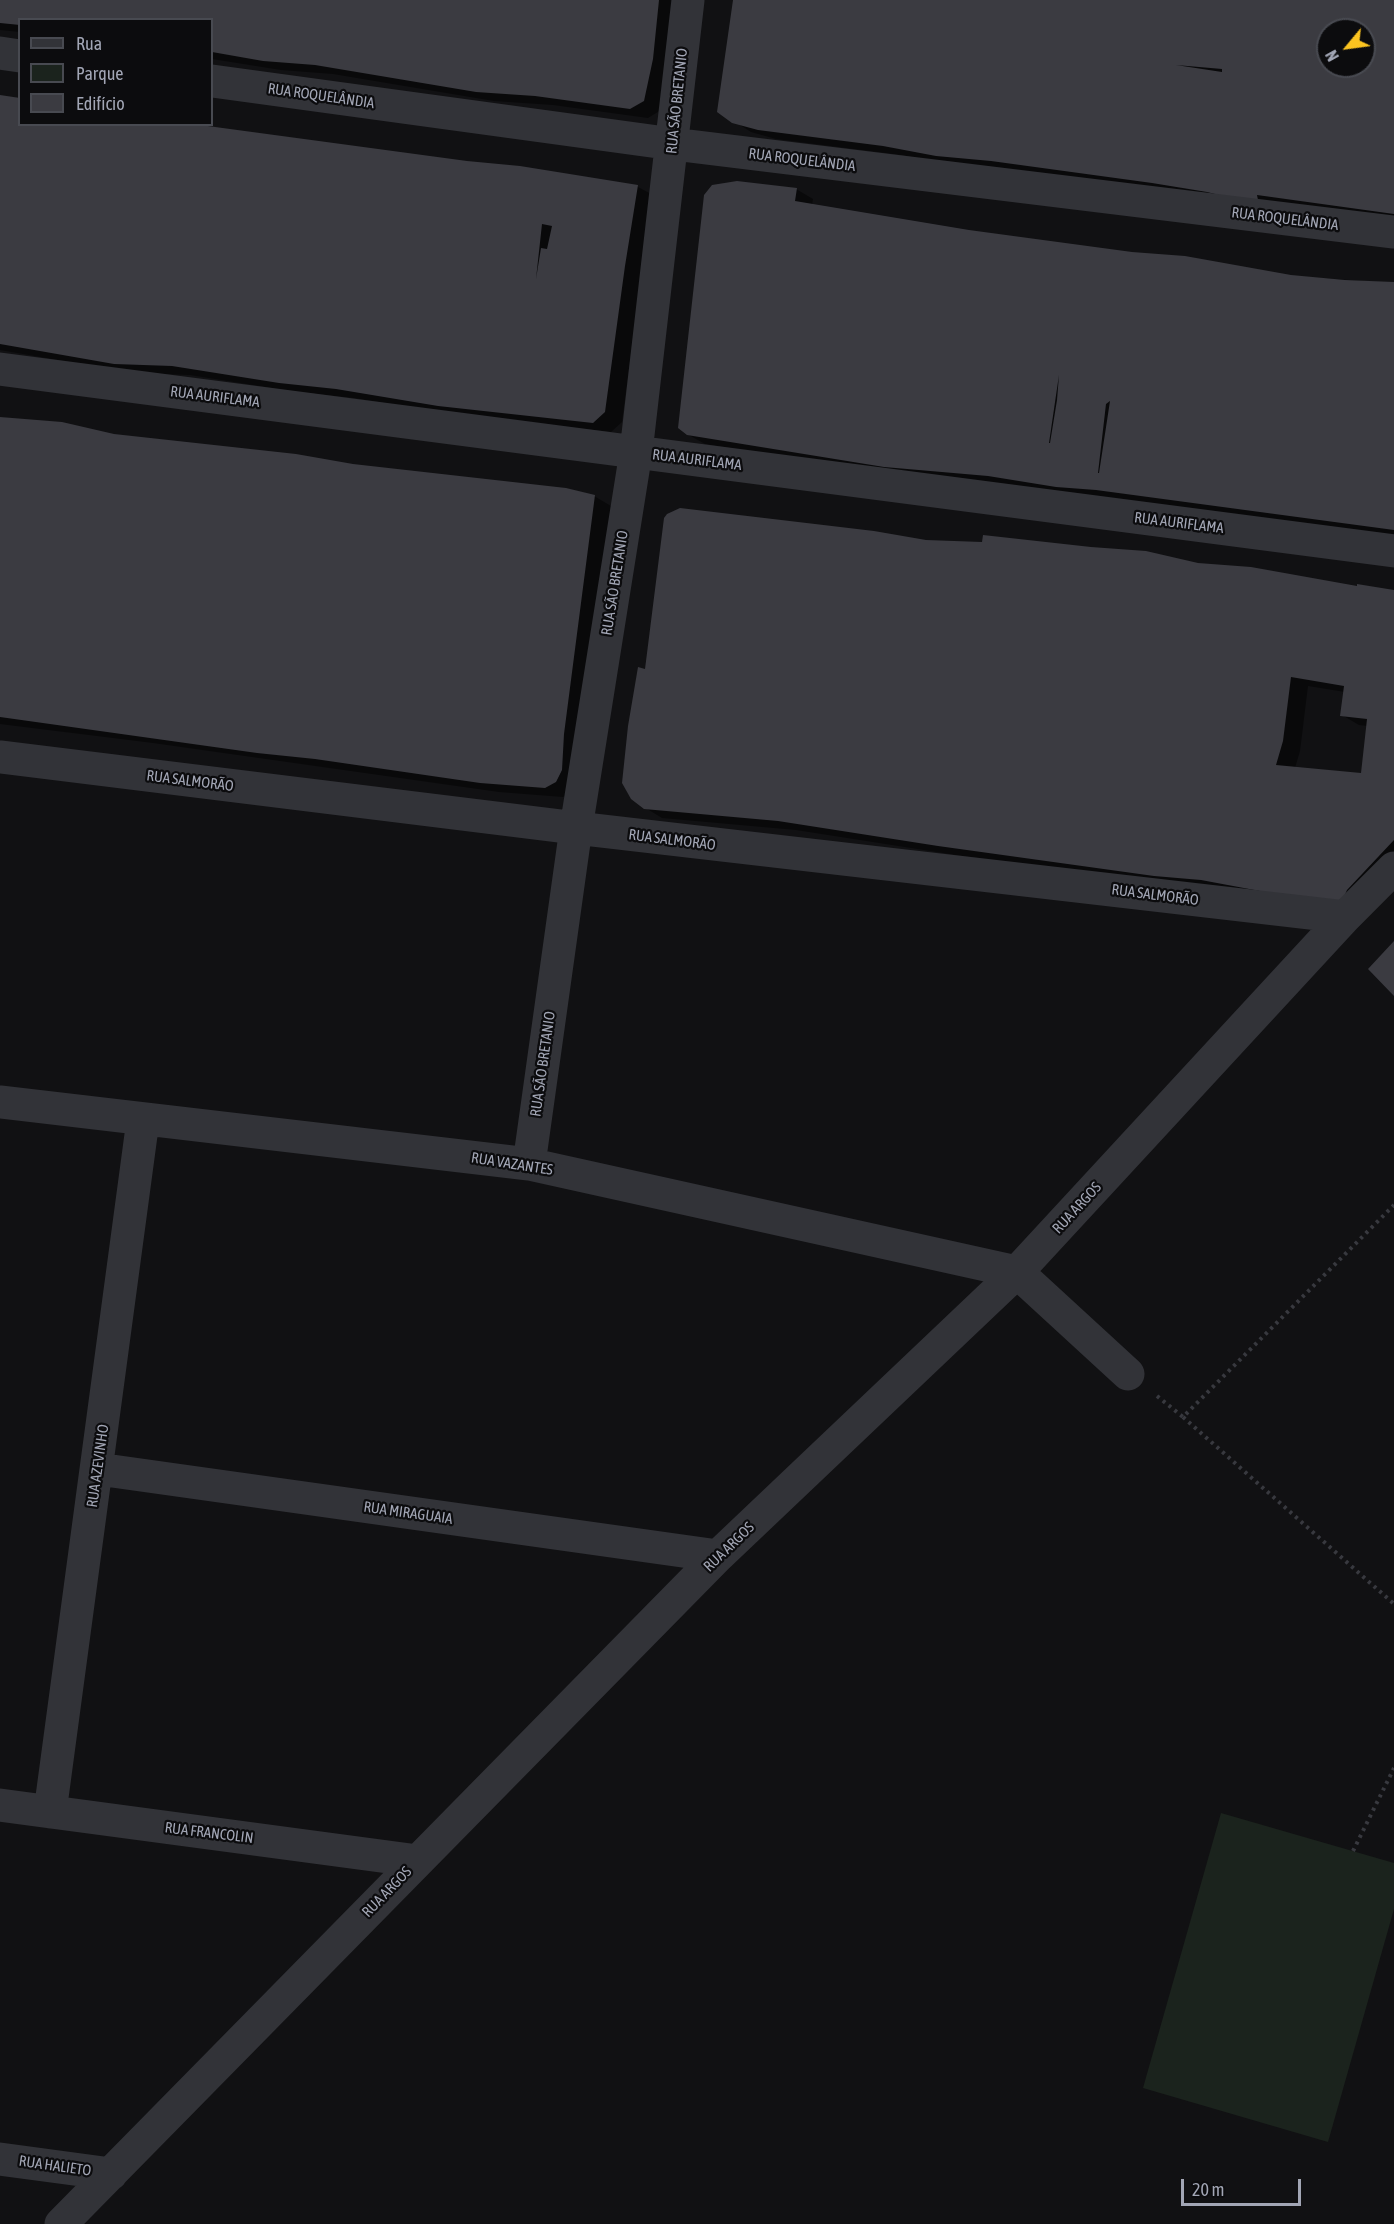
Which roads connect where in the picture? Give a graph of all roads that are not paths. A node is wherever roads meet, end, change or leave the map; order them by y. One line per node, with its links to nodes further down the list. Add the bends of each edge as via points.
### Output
1 (688, 0): 5 (street, RUA SÃO BRETANIO)
2 (0, 53): 3 (street)
3 (18, 56)
4 (213, 81): 5 (street, RUA ROQUELÂNDIA)
5 (673, 144): 6 (street, RUA ROQUELÂNDIA); 8 (street, RUA SÃO BRETANIO)
6 (1394, 232)
7 (0, 369): 8 (street, RUA AURIFLAMA)
8 (636, 452): 9 (street, RUA AURIFLAMA); 11 (street, RUA SÃO BRETANIO)
9 (1394, 551)
10 (0, 757): 11 (street, RUA SALMORÃO)
11 (576, 828): 13 (street, RUA SALMORÃO); 16 (street, RUA SÃO BRETANIO)
12 (1394, 868): 13 (street, RUA ARGOS)
13 (1345, 918): 17 (street, RUA ARGOS)
14 (0, 1102): 15 (street, RUA VAZANTES)
15 (143, 1120): 16 (street, RUA VAZANTES); 19 (street, RUA AZEVINHO)
16 (529, 1164): 17 (street, RUA VAZANTES)
17 (1017, 1272): 18 (street); 20 (street, RUA ARGOS)
18 (1128, 1374)
19 (98, 1469): 20 (street, RUA MIRAGUAIA); 22 (street, RUA AZEVINHO)
20 (717, 1556): 23 (street, RUA ARGOS)
21 (0, 1805): 22 (street, RUA FRANCOLIN)
22 (50, 1812): 23 (street, RUA FRANCOLIN)
23 (418, 1861): 25 (street, RUA ARGOS)
24 (0, 2159): 25 (street, RUA HALIETO)
25 (111, 2174): 26 (street, RUA ARGOS)
26 (61, 2224)

